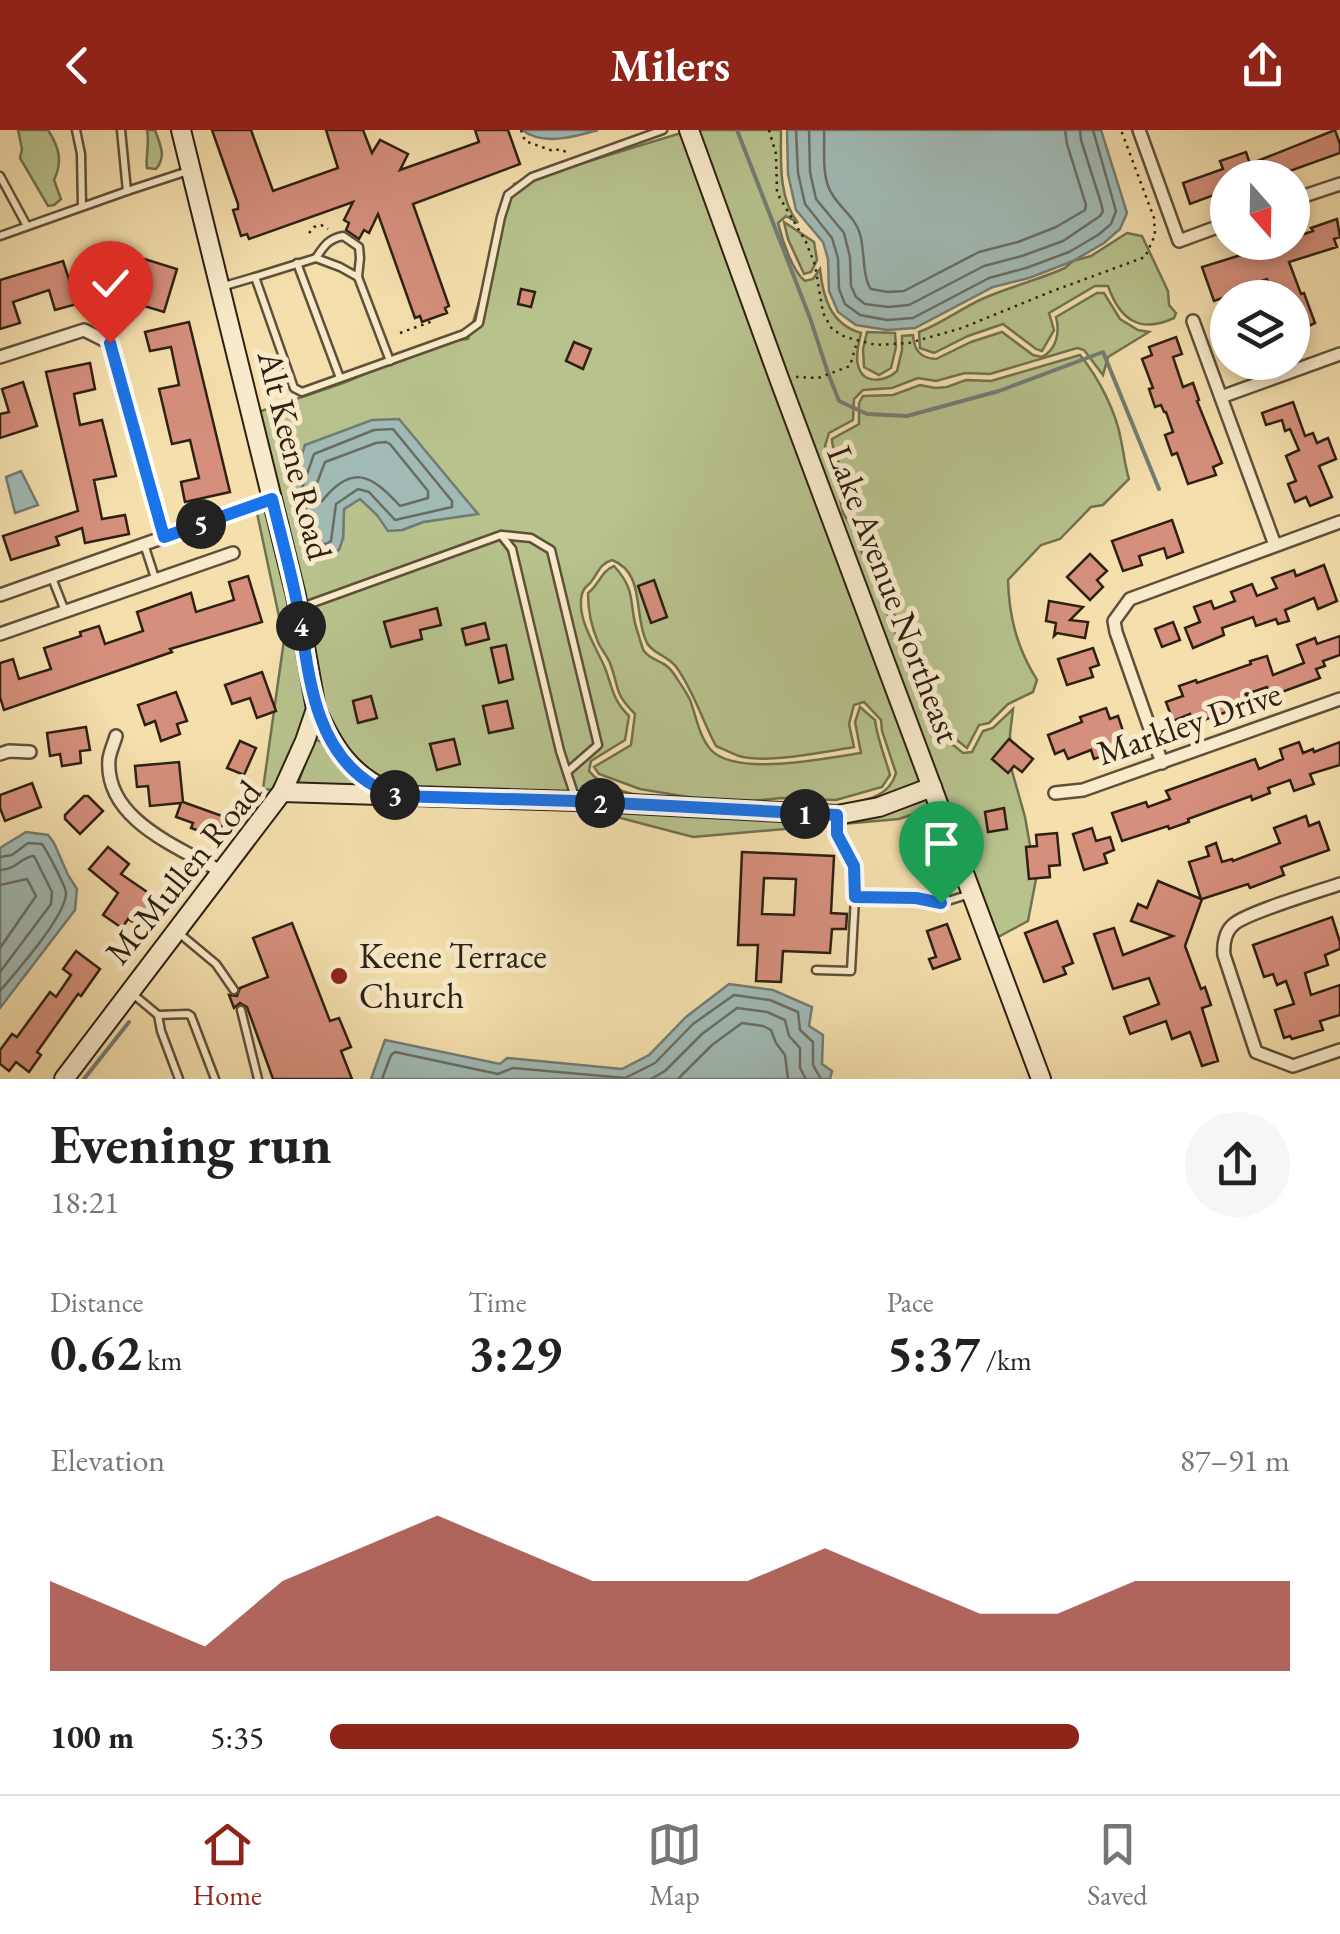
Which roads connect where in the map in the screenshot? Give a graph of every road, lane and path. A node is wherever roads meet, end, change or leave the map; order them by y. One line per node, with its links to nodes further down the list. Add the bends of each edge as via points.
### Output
1 (76, 130): 16 (lane)
2 (121, 130): 14 (lane)
3 (181, 130): 11 (street, Alt Keene Road)
4 (521, 130): 10 (path, via 525,141)
5 (663, 130): 33 (lane, via 532,176 508,195 479,323)
6 (689, 130): 57 (street, Lake Avenue Northeast)
7 (769, 130): 30 (path, via 777,194 815,265 823,313 832,329)
8 (1120, 130): 30 (path, via 1154,218 1145,257 945,333 909,343)
9 (1139, 130): 18 (street, via 1179,240)
10 (572, 156)
11 (191, 170): 14 (lane); 26 (street, Alt Keene Road)
12 (0, 176): 17 (lane)
13 (1340, 184): 15 (street)
14 (127, 190): 16 (lane)
15 (1310, 194)
16 (82, 206): 17 (lane)
17 (27, 226): 21 (lane)
18 (1210, 229)
19 (329, 230): 20 (path, via 321,225)
20 (309, 233)
21 (0, 236)
22 (316, 258): 23 (lane); 25 (lane); 25 (lane, via 325,243 343,236 358,247)
23 (298, 262): 24 (lane); 34 (lane)
24 (255, 277): 26 (lane); 34 (lane, via 294,388 302,392)
25 (358, 278): 33 (lane)
26 (220, 287): 37 (street, Alt Keene Road)
27 (432, 318): 29 (path)
28 (1193, 321): 36 (street)
29 (400, 333)
30 (858, 340): 35 (path, via 850,366)
31 (1340, 354): 36 (street)
32 (0, 357): 40 (street, via 84,330 110,343)
33 (390, 361): 34 (lane)
34 (340, 378)
35 (788, 379)
36 (1221, 397): 42 (street)
37 (272, 499): 40 (street); 47 (street, Alt Keene Road)
38 (1340, 522): 42 (street)
39 (500, 535): 47 (lane); 56 (lane, via 512,549); 56 (lane, via 531,538 551,550 598,745)
40 (164, 537): 41 (street)
41 (144, 544): 44 (street); 45 (lane)
42 (1275, 544): 55 (street, via 1130,599 1114,620)
43 (233, 553): 45 (street)
44 (52, 577): 46 (street); 48 (lane)
45 (156, 580): 48 (street)
46 (0, 596)
47 (298, 609): 51 (street, Alt Keene Road)
48 (65, 611): 49 (street)
49 (0, 634)
50 (1340, 699): 55 (street, Markley Drive)
51 (316, 709): 58 (street); 60 (street, via 352,769)
52 (116, 736): 63 (street, via 111,777 127,814)
53 (30, 752): 54 (street)
54 (0, 754)
55 (1162, 763): 59 (street, Markley Drive)
56 (567, 772): 61 (lane)
57 (932, 787): 62 (street, McMullen Road); 65 (street, Lake Avenue Northeast)
58 (282, 792): 60 (street, McMullen Road); 63 (street, McMullen Road)
59 (1055, 793)
60 (396, 796): 61 (street, McMullen Road)
61 (576, 801): 62 (street, McMullen Road)
62 (837, 815): 66 (lane, via 837,834 854,866)
63 (222, 872): 67 (street, McMullen Road)
64 (1340, 884): 73 (street, via 1232,925 1224,944 1256,1052 1293,1066)
65 (972, 894): 66 (lane, via 941,903); 78 (street, Lake Avenue Northeast)
66 (855, 897): 68 (lane, via 851,971)
67 (176, 930): 69 (lane, via 216,964); 70 (street, McMullen Road)
68 (816, 970)
69 (234, 990)
70 (129, 992): 72 (lane); 74 (street, McMullen Road)
71 (241, 1010): 77 (lane)
72 (158, 1015): 75 (lane); 76 (lane, via 192,1016)
73 (1340, 1050)
74 (64, 1079)
75 (179, 1079)
76 (215, 1079)
77 (258, 1079)
78 (1042, 1079)

